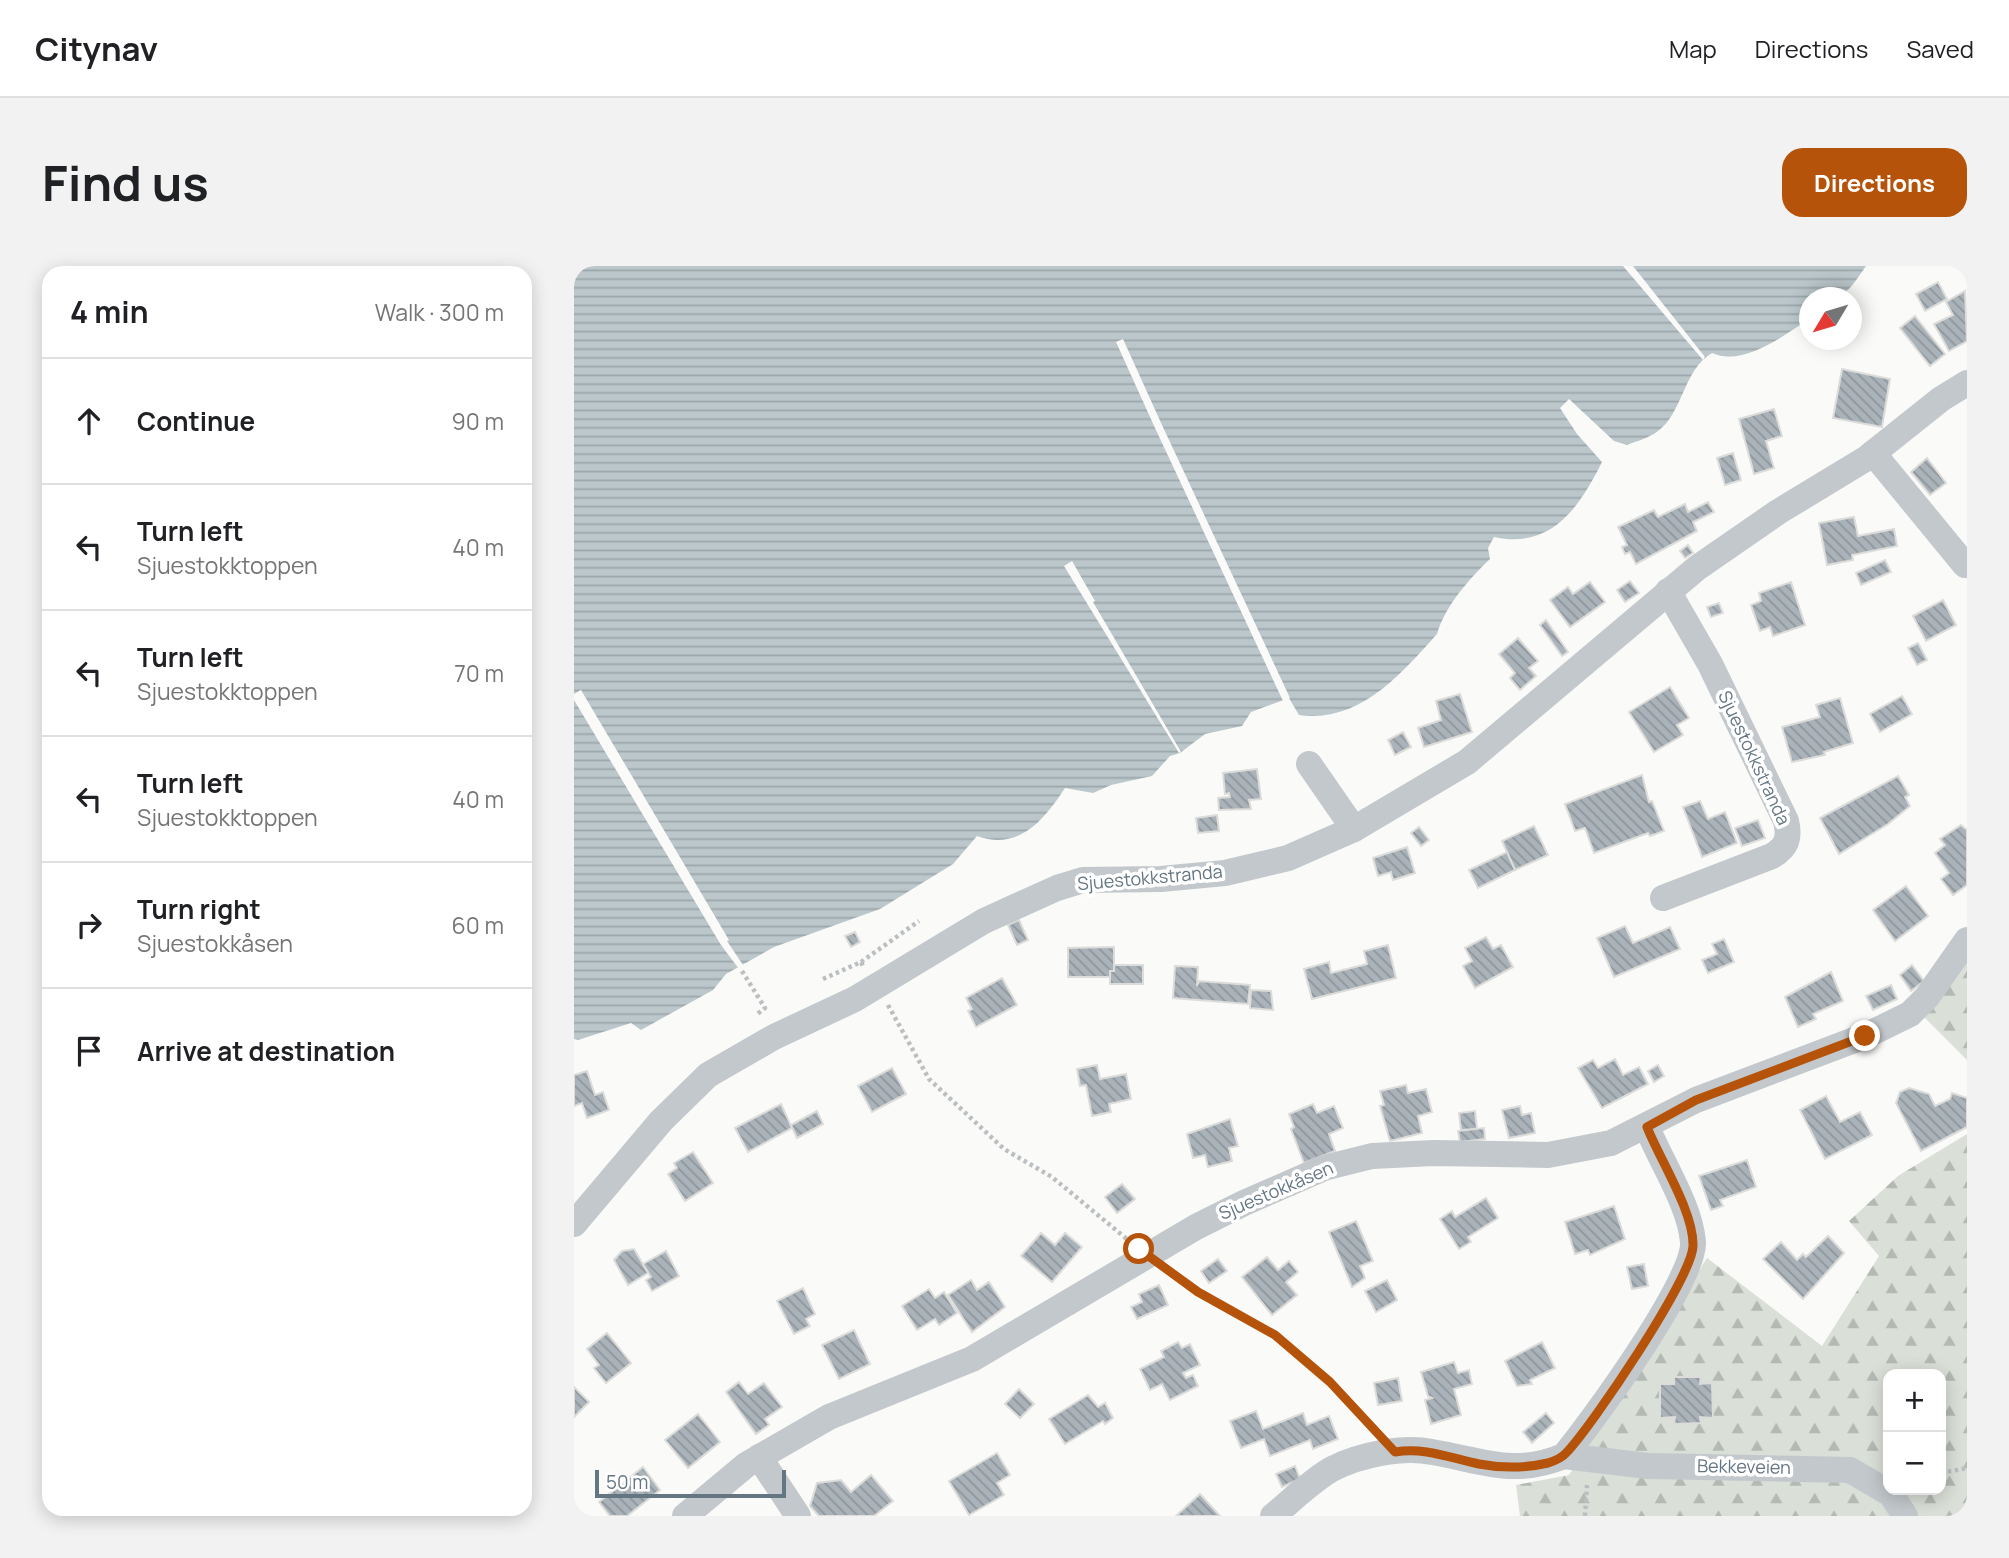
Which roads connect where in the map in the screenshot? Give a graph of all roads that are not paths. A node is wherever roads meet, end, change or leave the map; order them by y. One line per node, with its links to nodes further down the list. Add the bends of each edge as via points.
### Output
1 (1967, 383): 2 (street, Sjuestokkstranda)
2 (1874, 453): 3 (street); 4 (street, Sjuestokkstranda, via 1769,518)
3 (1965, 565)
4 (1668, 591): 6 (street, Sjuestokkstranda, via 1486,748); 7 (street, Sjuestokkstranda, via 1710,664 1786,821 1789,836 1783,849 1772,856)
5 (1309, 764): 6 (street)
6 (1354, 829): 10 (street, Sjuestokkstranda, via 1288,858 1225,873 1083,880 984,920 855,999 708,1075 661,1121)
7 (1663, 898)
8 (1967, 940): 9 (street, Sjuestokkåsen, via 1910,1014 1865,1036 1696,1100)
9 (1647, 1127): 11 (street, Sjuestokkåsen, via 1612,1143 1548,1155 1396,1154 1324,1168 1196,1227 972,1359 829,1417); 12 (street, via 1685,1208 1693,1240 1690,1261)
10 (574, 1224)
11 (759, 1457): 13 (street, Sjuestokkåsen); 14 (street)
12 (1576, 1458): 15 (street, Bekkeveien, via 1505,1466 1481,1465 1432,1451 1395,1452 1332,1469); 16 (street, Bekkeveien, via 1648,1466 1850,1470 1891,1494)
13 (685, 1516)
14 (798, 1516)
15 (1273, 1516)
16 (1905, 1516)

